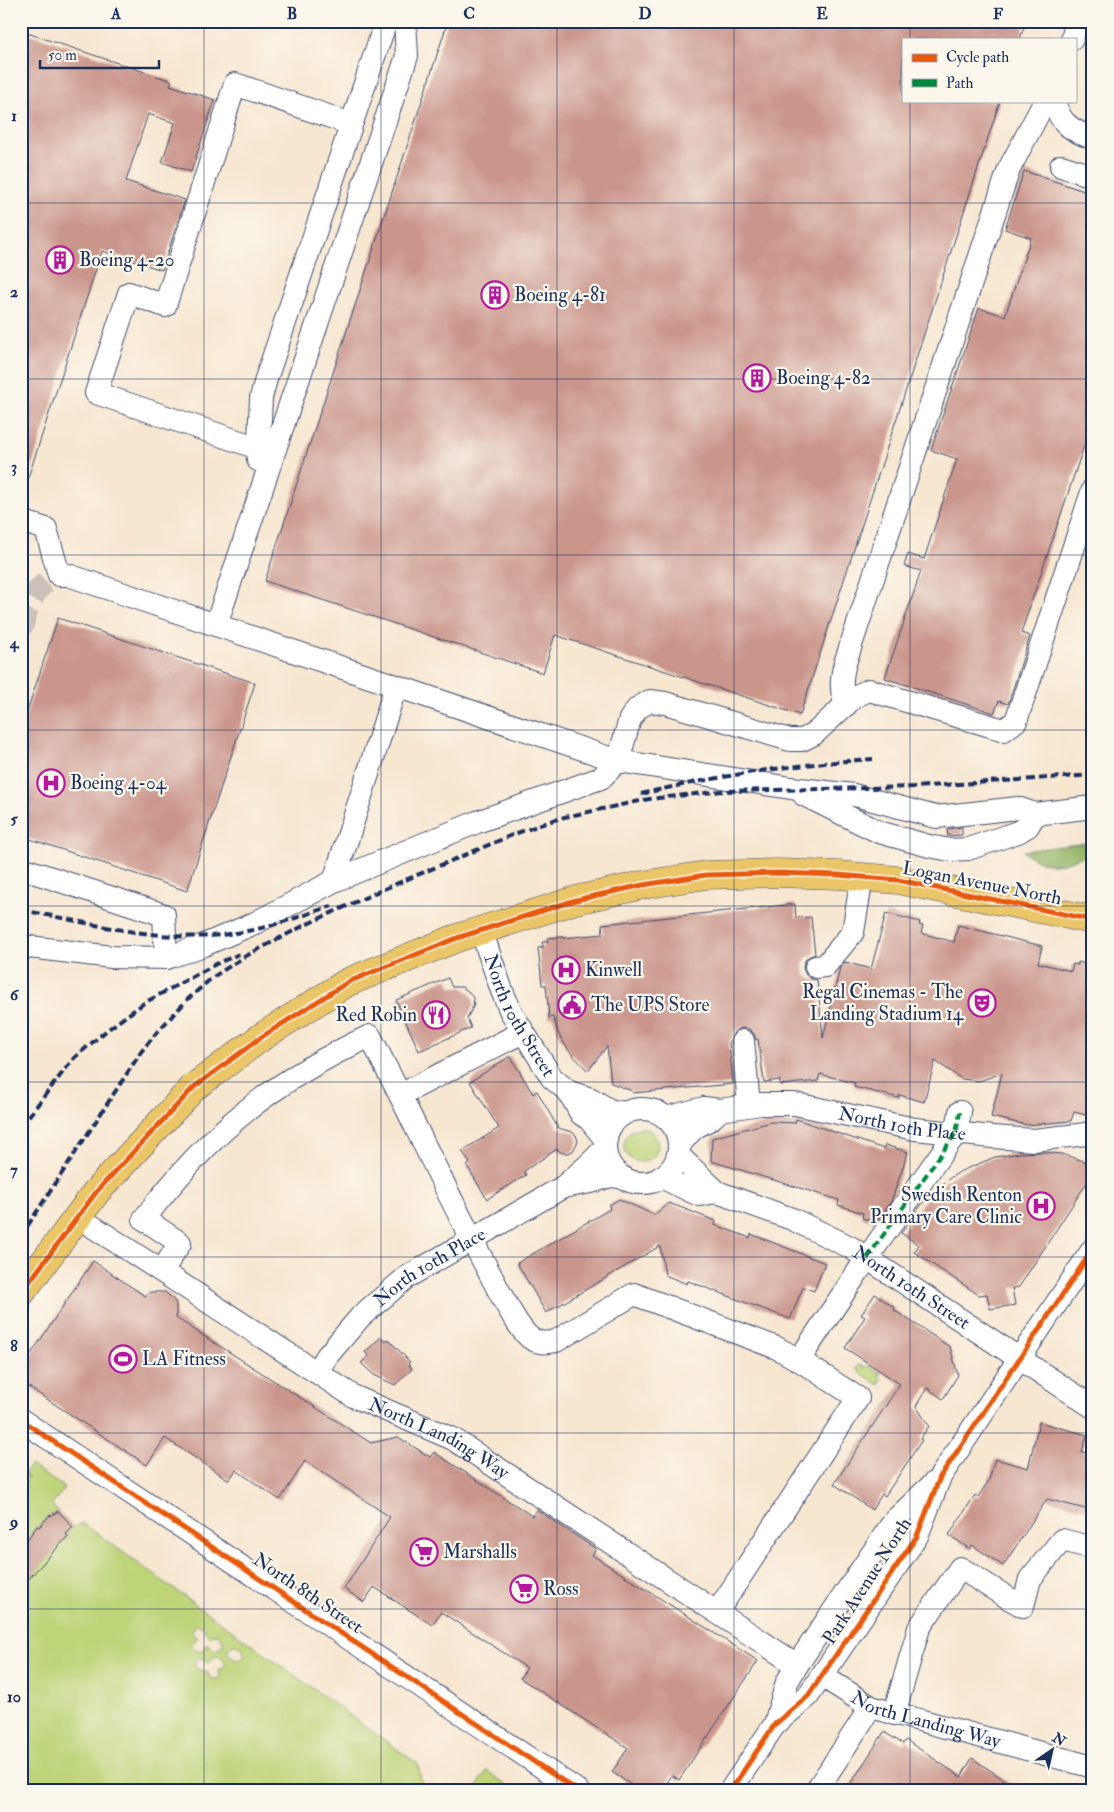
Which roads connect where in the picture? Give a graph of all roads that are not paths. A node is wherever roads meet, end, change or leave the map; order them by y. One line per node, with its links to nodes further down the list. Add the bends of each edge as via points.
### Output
1 (386, 21): 7 (street)
2 (405, 21): 13 (street, via 407,56)
3 (1077, 21): 4 (street)
4 (1072, 38)
5 (1045, 102): 17 (street, via 1009,169 844,663 841,680)
6 (1055, 102): 8 (street, via 1066,124 1075,132)
7 (351, 124): 11 (street, via 266,379 261,398); 11 (street, via 235,84 165,306 129,293 96,393)
8 (1093, 138)
9 (1061, 166): 10 (street)
10 (1093, 176)
11 (258, 448): 13 (street)
12 (1093, 489): 17 (street, via 1016,721 1004,730 869,690)
13 (259, 496): 15 (street)
14 (21, 521): 15 (street, via 46,529 59,576 70,576)
15 (216, 625): 16 (street)
16 (396, 686): 18 (street); 26 (street)
17 (846, 705): 18 (street, via 814,734 802,740 790,740 650,701 638,708 630,719)
18 (618, 761): 19 (street); 26 (street, via 601,778 477,822)
19 (791, 788): 22 (street, via 854,795 936,817); 23 (street, via 879,832)
20 (1093, 807): 21 (street)
21 (1035, 814): 22 (street, via 1018,808); 23 (street, via 1028,826 1018,832 968,849)
22 (945, 816): 23 (street, via 933,833)
23 (941, 849)
24 (21, 868): 30 (street, via 164,914)
25 (862, 877): 27 (main road, Logan Avenue North, via 898,880); 28 (main road, Logan Avenue North, via 778,873 697,877 643,884 576,900); 31 (street, via 853,932 825,966)
26 (334, 881): 30 (street, via 255,923)
27 (1093, 920)
28 (480, 930): 32 (street, North 10th Street, via 502,991); 48 (main road, Logan Avenue North, via 348,982 262,1036 194,1087 104,1184)
29 (21, 946): 30 (street, via 112,957)
30 (166, 958)
31 (816, 967)
32 (523, 1032): 34 (street, North 10th Street, via 552,1078); 35 (street)
33 (743, 1041): 36 (street)
34 (569, 1092): 38 (street, North 10th Street, via 591,1099 609,1110); 42 (street, North 10th Street, via 581,1114 589,1119)
35 (400, 1096): 49 (street); 52 (street, via 370,1036 304,1069 266,1095 216,1135 144,1219 180,1243)
36 (750, 1105): 37 (street, North 10th Place); 40 (street, North 10th Place, via 795,1104 915,1129)
37 (720, 1110): 39 (street, North 10th Place, via 704,1108); 43 (street, North 10th Place, via 709,1122 687,1134)
38 (625, 1113): 39 (street, via 647,1109); 42 (street, via 612,1124)
39 (666, 1118): 43 (street, via 675,1131)
40 (958, 1123): 41 (street, North 10th Place, via 1034,1140); 51 (street)
41 (1090, 1134)
42 (606, 1143): 45 (street, via 610,1163); 46 (street, North 10th Place, via 596,1158)
43 (678, 1150): 44 (street, via 674,1164); 47 (street, North 10th Street)
44 (660, 1177): 45 (street, via 643,1182); 47 (street, North 10th Street, via 699,1194)
45 (624, 1178): 46 (street, North 10th Place, via 611,1176)
46 (563, 1187): 49 (street, North 10th Place)
47 (717, 1192): 51 (street, North 10th Street, via 792,1219)
48 (78, 1217): 52 (street, North Landing Way); 53 (main road, Logan Avenue North)
49 (471, 1241): 55 (street, via 522,1330 537,1342 556,1341 634,1294 777,1348); 56 (street, North 10th Place, via 407,1277 375,1303 348,1331)
50 (1093, 1249): 54 (street, Park Avenue North)
51 (867, 1258): 54 (street, North 10th Street); 55 (street)
52 (162, 1271): 56 (street, North Landing Way)
53 (21, 1293)
54 (1020, 1358): 57 (street, North 10th Street); 59 (street, Park Avenue North)
55 (799, 1360): 61 (street, via 858,1398)
56 (317, 1372): 61 (street, North Landing Way, via 353,1396 453,1439)
57 (1093, 1407)
58 (21, 1420): 68 (street, North 8th Street)
59 (940, 1477): 62 (street, Park Avenue North, via 894,1521); 63 (street, Park Avenue North, via 917,1536)
60 (1093, 1548): 65 (street, via 1062,1540 1030,1579 1023,1606 960,1568 919,1628)
61 (718, 1612): 62 (street, North Landing Way)
62 (797, 1665): 66 (street, Park Avenue North, via 787,1682)
63 (822, 1676): 64 (street, North Landing Way); 66 (street, Park Avenue North, via 808,1696)
64 (871, 1708): 65 (street, North Landing Way); 70 (street)
65 (894, 1714): 67 (street, North Landing Way)
66 (775, 1724): 69 (street, Park Avenue North)
67 (1093, 1767)
68 (578, 1791)
69 (730, 1791)
70 (816, 1791)

